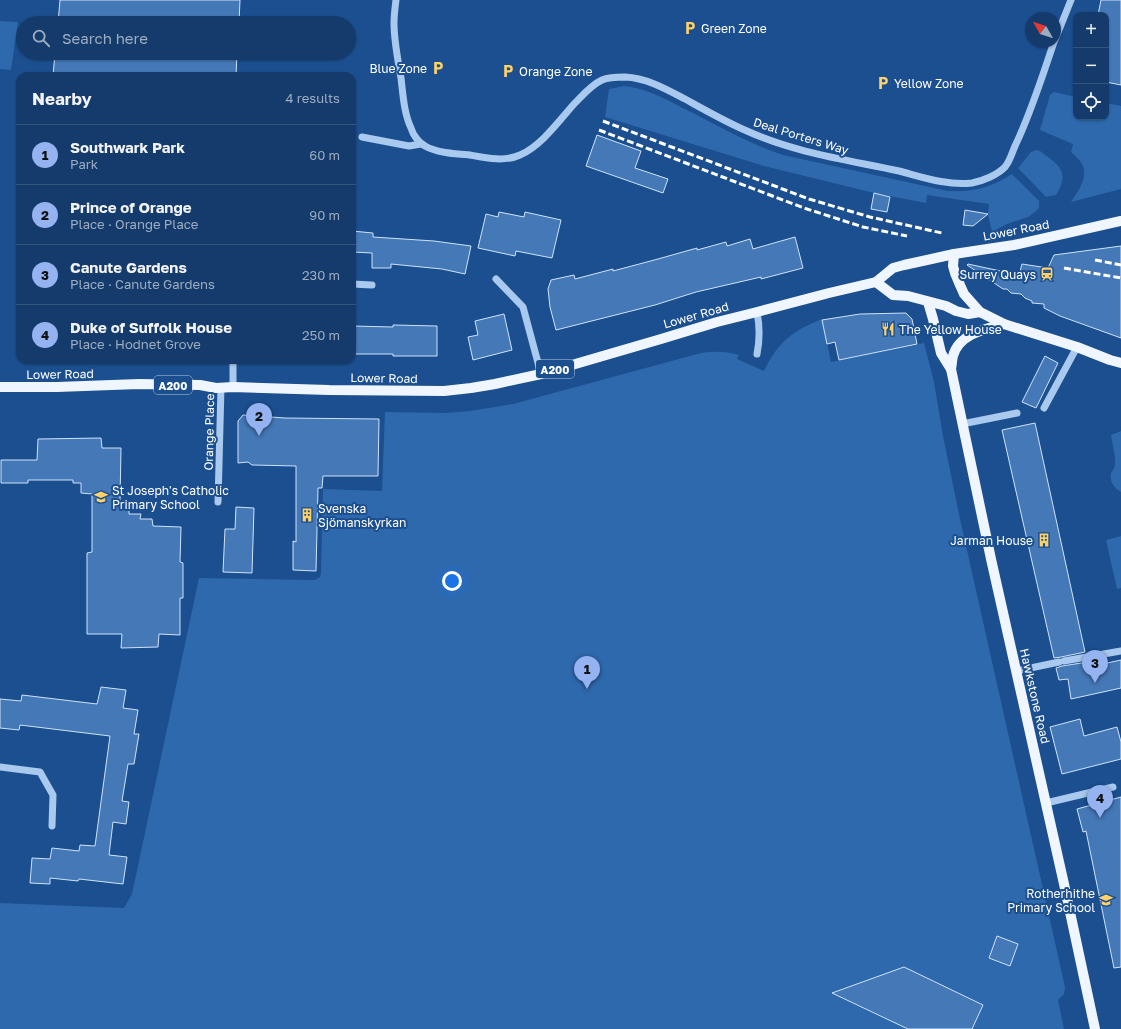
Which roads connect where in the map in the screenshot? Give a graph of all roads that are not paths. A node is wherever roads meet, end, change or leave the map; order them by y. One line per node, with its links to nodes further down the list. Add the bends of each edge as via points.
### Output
1 (396, 0): 6 (street, via 395,37 406,114 411,128)
2 (1071, 0): 3 (street, Deal Porters Way)
3 (1061, 26)
4 (1052, 48): 6 (street, Deal Porters Way, via 1022,133 1007,165 984,180 973,183 942,181 852,162 766,139 647,81 624,77 601,80 580,98 544,137 521,155 497,159 430,149)
5 (362, 137): 6 (street, Deal Porters Way, via 409,146)
6 (422, 144)
7 (1121, 221): 8 (main road, Lower Road / A200, via 1014,245)
8 (954, 254): 10 (main road, Lower Road / A200, via 893,268); 15 (main road, via 953,266 964,294)
9 (496, 279): 22 (street, via 523,307)
10 (876, 282): 13 (main road, via 893,295); 14 (main road, Lower Road / A200)
11 (356, 284): 12 (street)
12 (372, 285)
13 (928, 302): 15 (main road, via 968,314); 21 (main road, Hawkstone Road, via 940,353)
14 (757, 312): 18 (street, via 760,326); 22 (main road, Lower Road / A200)
15 (980, 312): 16 (main road)
16 (1004, 324): 17 (main road); 21 (main road, Hawkstone Road, via 980,330 959,344)
17 (1077, 347): 20 (main road); 26 (street)
18 (757, 354)
19 (234, 364): 25 (street)
20 (1121, 364)
21 (951, 369): 28 (main road, Hawkstone Road)
22 (541, 374): 25 (main road, Lower Road / A200, via 444,391)
23 (0, 387): 24 (main road, Lower Road / A200, via 57,388 139,384)
24 (221, 387): 25 (main road, Lower Road / A200); 29 (street, Orange Place)
25 (233, 387)
26 (1044, 408)
27 (1017, 413): 28 (street)
28 (962, 424): 31 (main road, Hawkstone Road)
29 (218, 502)
30 (1121, 651): 31 (street)
31 (1016, 671): 34 (main road, Hawkstone Road)
32 (0, 768): 35 (street, via 40,772 53,795)
33 (1113, 787): 34 (street)
34 (1046, 803): 36 (main road, Hawkstone Road)
35 (52, 826)
36 (1095, 1029)

